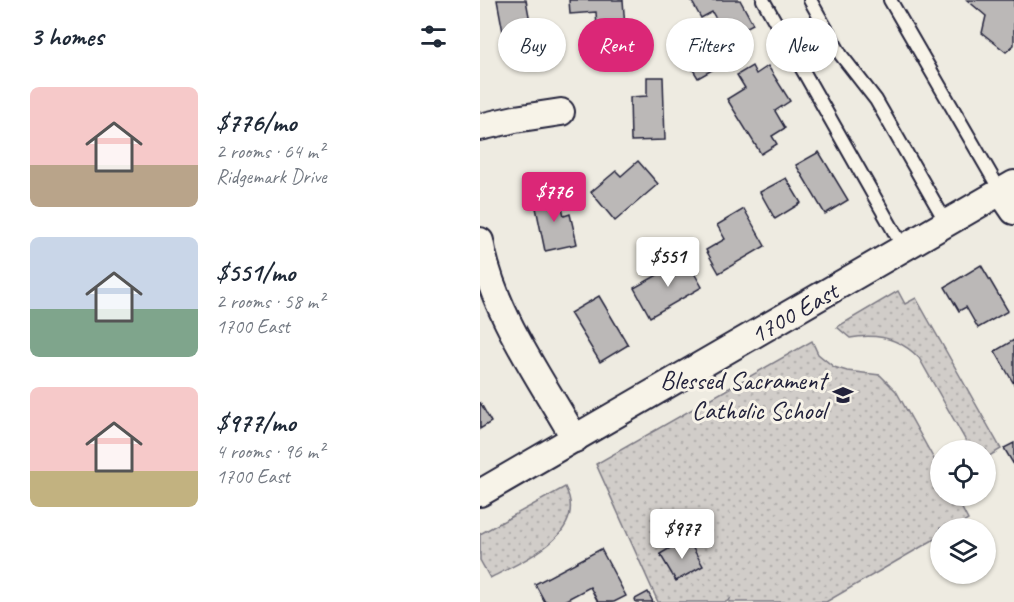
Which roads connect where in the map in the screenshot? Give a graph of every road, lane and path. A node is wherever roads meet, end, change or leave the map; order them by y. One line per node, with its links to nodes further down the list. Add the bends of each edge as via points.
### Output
1 (763, 0): 9 (lane)
2 (810, 0): 7 (lane, via 842,55 876,100)
3 (890, 0): 6 (lane)
4 (561, 112): 5 (street)
5 (480, 126)
6 (1010, 196): 7 (street, 1700 East)
7 (947, 224): 9 (street, 1700 East)
8 (480, 241): 10 (street, via 490,284 503,313)
9 (904, 249): 10 (street, 1700 East)
10 (575, 439): 11 (street, 1700 East)
11 (480, 493)

